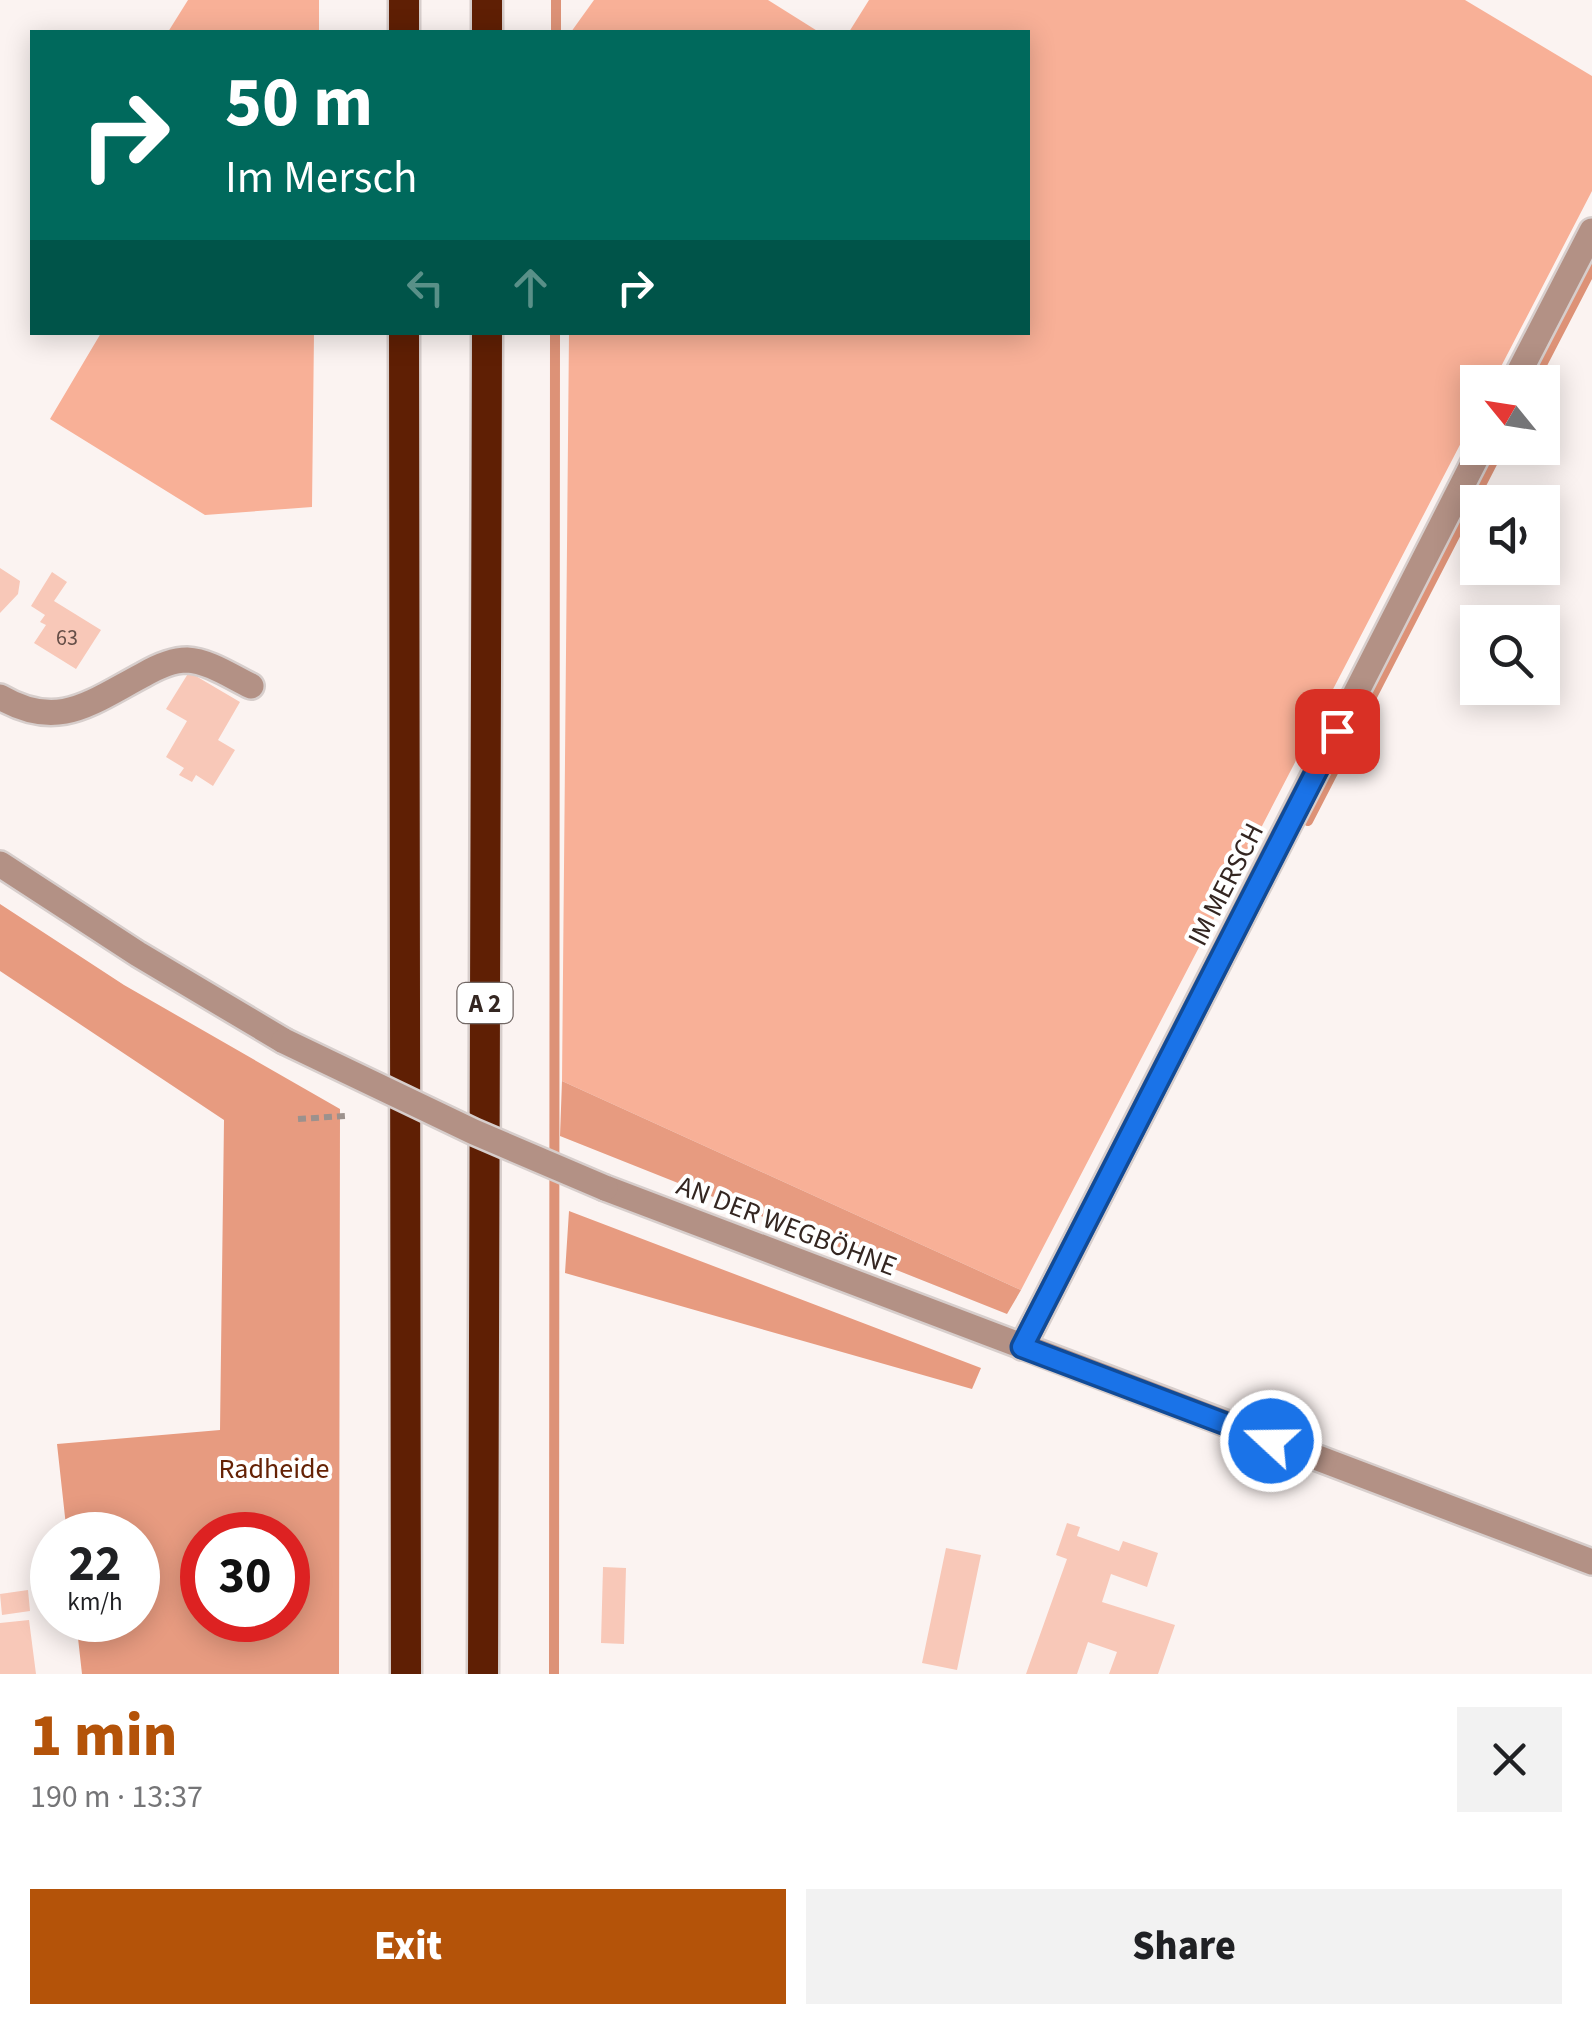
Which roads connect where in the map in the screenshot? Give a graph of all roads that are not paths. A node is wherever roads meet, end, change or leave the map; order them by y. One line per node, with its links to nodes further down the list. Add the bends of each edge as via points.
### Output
1 (404, 0): 3 (highway)
2 (487, 0): 4 (highway)
3 (404, 30)
4 (487, 30)
5 (1592, 230): 8 (street)
6 (404, 335): 15 (highway)
7 (487, 335): 16 (highway, A 2)
8 (1523, 365)
9 (1472, 465): 13 (street, IM MERSCH)
10 (251, 686): 11 (street, via 184,660 77,710 41,716)
11 (0, 697)
12 (0, 864): 13 (street, AN DER WEGBÖHNE, bridge, via 284,1040 474,1132)
13 (1022, 1347): 14 (street, AN DER WEGBÖHNE)
14 (1592, 1562)
15 (406, 1674)
16 (483, 1674)

